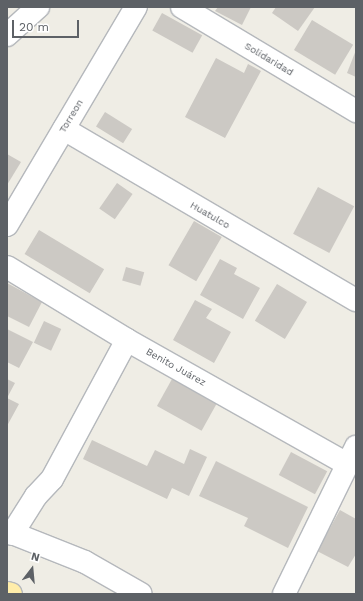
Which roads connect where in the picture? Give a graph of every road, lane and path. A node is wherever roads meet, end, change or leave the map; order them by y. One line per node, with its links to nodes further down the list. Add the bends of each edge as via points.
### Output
1 (38, 7): 4 (street)
2 (136, 7): 6 (street, Torreon)
3 (182, 7): 5 (street, Solidaridad)
4 (7, 35)
5 (356, 111)
6 (64, 129): 7 (street, Torreon); 9 (street, Huatulco)
7 (7, 225)
8 (7, 267): 10 (street, Benito Juárez)
9 (356, 300)
10 (127, 340): 11 (street, Benito Juárez); 12 (street, via 52,479)
11 (352, 456): 16 (street)
12 (9, 532): 15 (street, via 85,562)
13 (7, 592): 14 (main road)
14 (10, 594)
15 (141, 594)
16 (284, 594)

